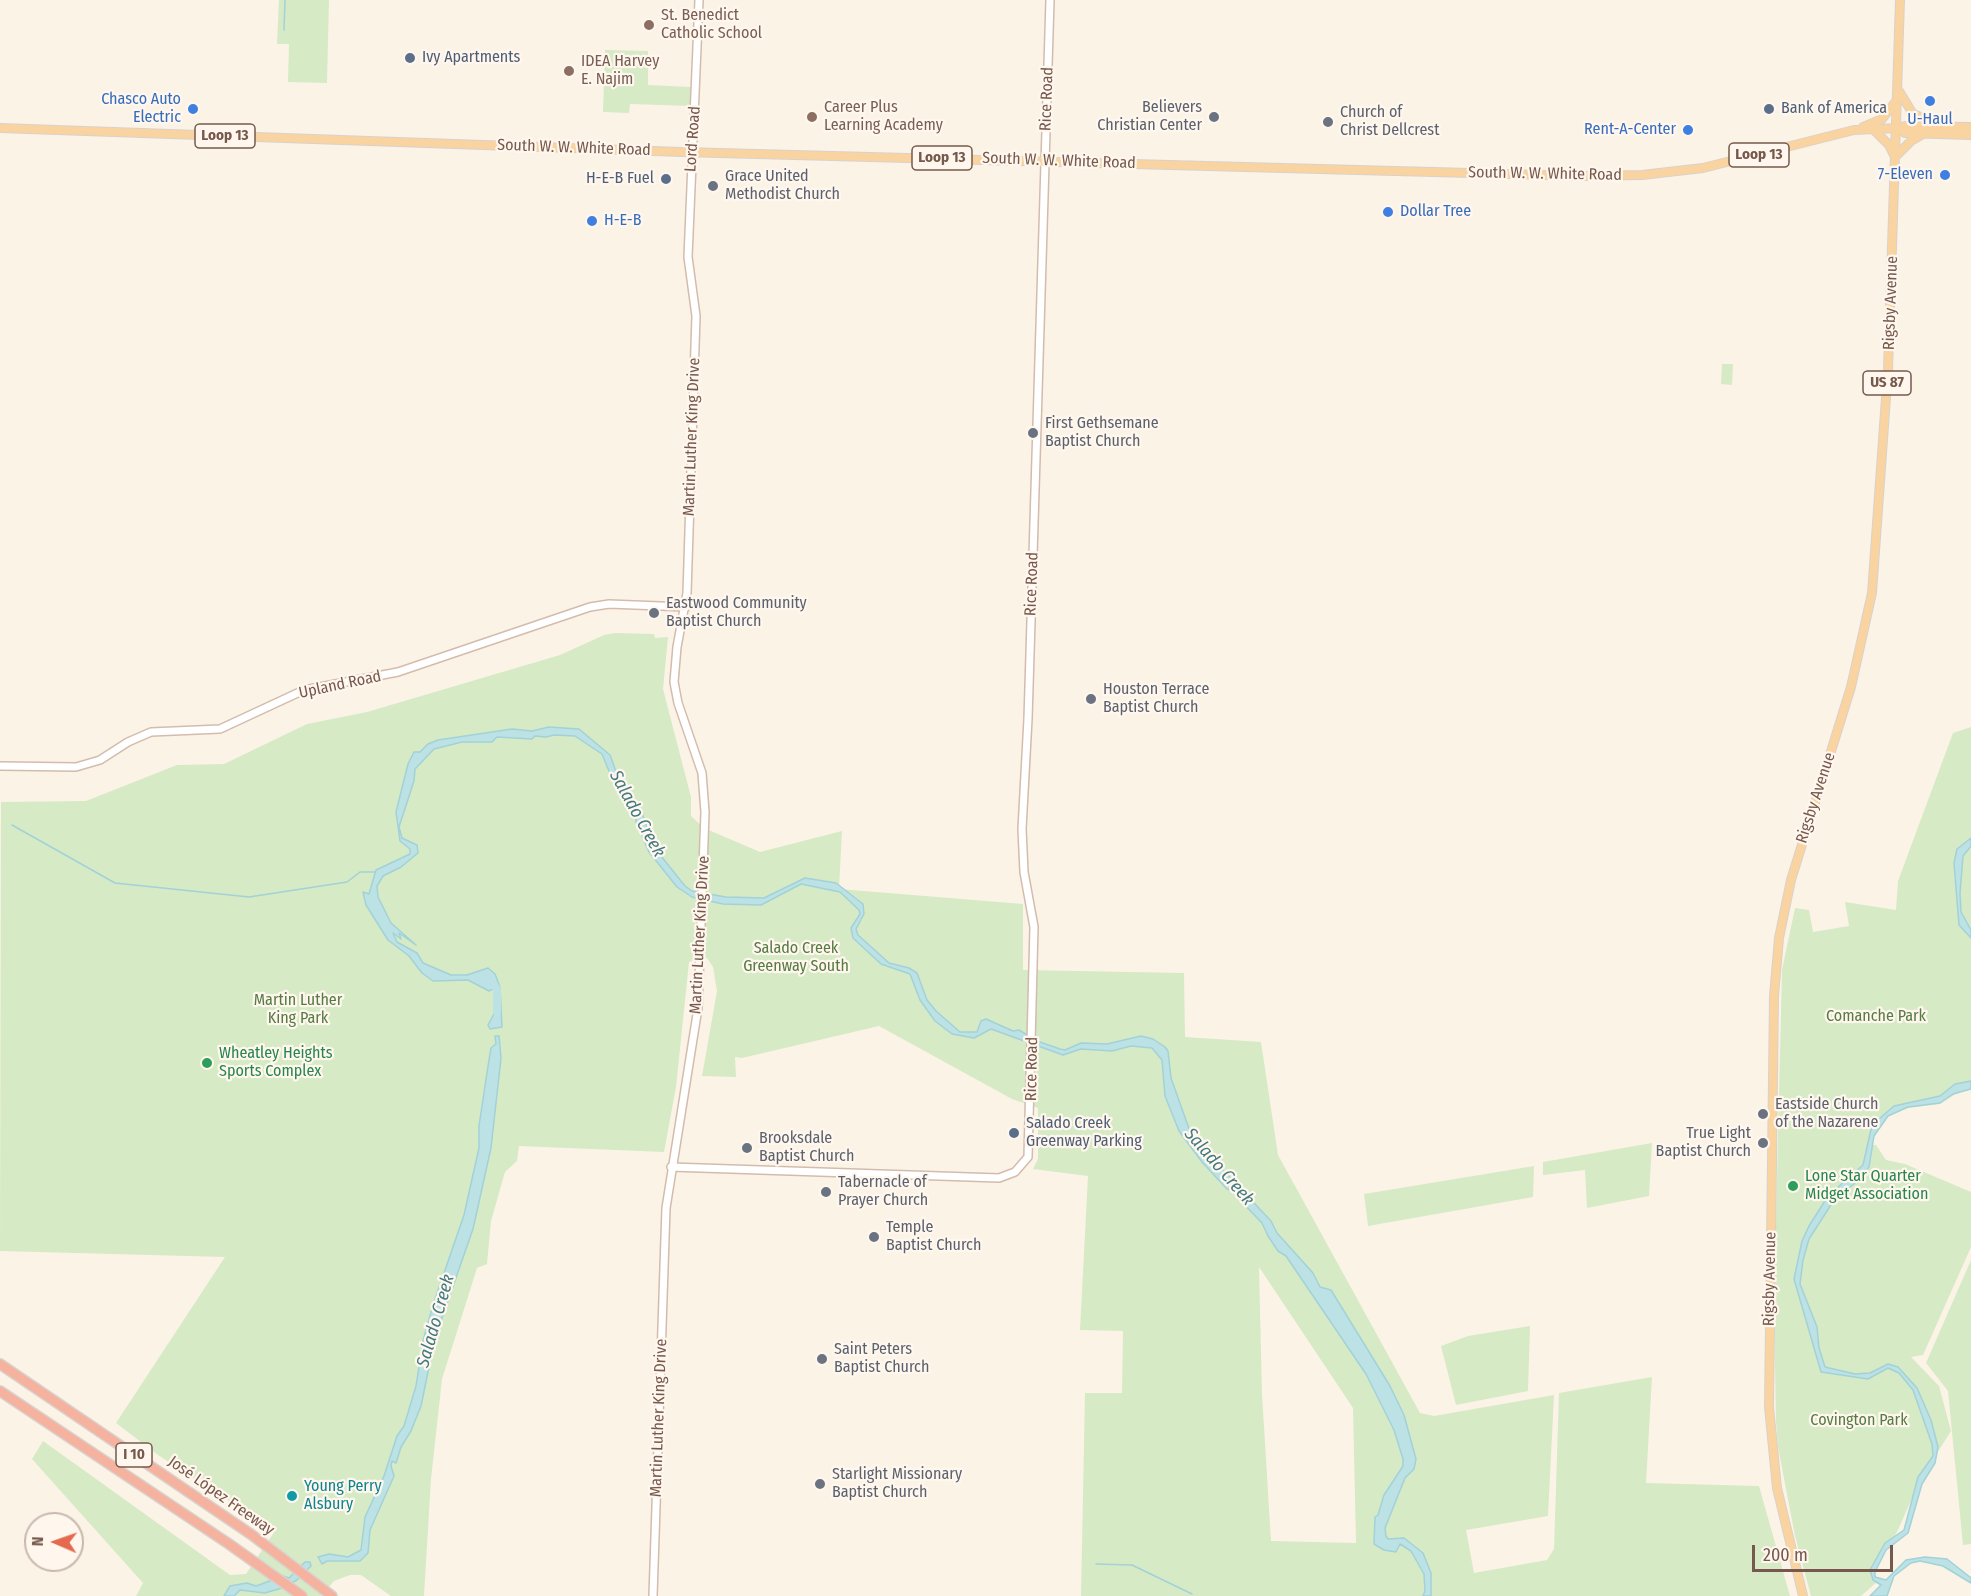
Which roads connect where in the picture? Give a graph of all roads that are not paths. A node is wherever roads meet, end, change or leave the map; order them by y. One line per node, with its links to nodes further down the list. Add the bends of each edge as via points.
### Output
1 (699, 0): 13 (street, Lord Road)
2 (1050, 0): 15 (street, Rice Road)
3 (1900, 0): 4 (main road, Rigsby Avenue / US 87)
4 (1898, 95): 7 (main road, Rigsby Avenue / US 87); 9 (main road, via 1913,114); 10 (main road, via 1882,118)
5 (1971, 127): 9 (main road, South W. W. White Road / Loop 13)
6 (0, 128): 13 (main road, South W. W. White Road / Loop 13)
7 (1898, 128): 8 (main road, South W. W. White Road / Loop 13); 9 (main road, South W. W. White Road / Loop 13); 11 (main road, South W. W. White Road / Loop 13, via 1905,133); 14 (main road, Rigsby Avenue / US 87)
8 (1872, 129): 10 (main road, South W. W. White Road / Loop 13); 14 (main road)
9 (1937, 129): 11 (main road, South W. W. White Road / Loop 13); 12 (main road, South W. W. White Road / Loop 13)
10 (1858, 130): 15 (main road, South W. W. White Road / Loop 13, via 1703,168 1641,175)
11 (1923, 134): 14 (main road)
12 (1971, 135)
13 (693, 152): 15 (main road, South W. W. White Road / Loop 13); 16 (street, Lord Road, via 688,257)
14 (1896, 158): 22 (main road, Rigsby Avenue / US 87, via 1880,505 1871,599 1851,687 1791,880 1779,938 1774,996 1769,1407 1777,1488)
15 (1045, 160): 19 (street, Rice Road, via 1022,829 1024,872 1034,918 1030,1152 1022,1166 999,1178)
16 (691, 277): 17 (street, Martin Luther King Drive, via 696,316)
17 (686, 607): 18 (street, Upland Road, via 590,607 384,676 304,690 220,729 151,732 100,760 76,767); 19 (street, Martin Luther King Drive, via 677,647 675,688 702,773 705,817 698,1008)
18 (0, 766)
19 (671, 1167): 25 (street, Martin Luther King Drive, via 666,1208)
20 (1, 1365): 24 (highway, José López Freeway / I 10, via 264,1544)
21 (0, 1392): 23 (highway, José López Freeway / I 10)
22 (1802, 1593)
23 (302, 1596)
24 (332, 1596)
25 (653, 1596)

